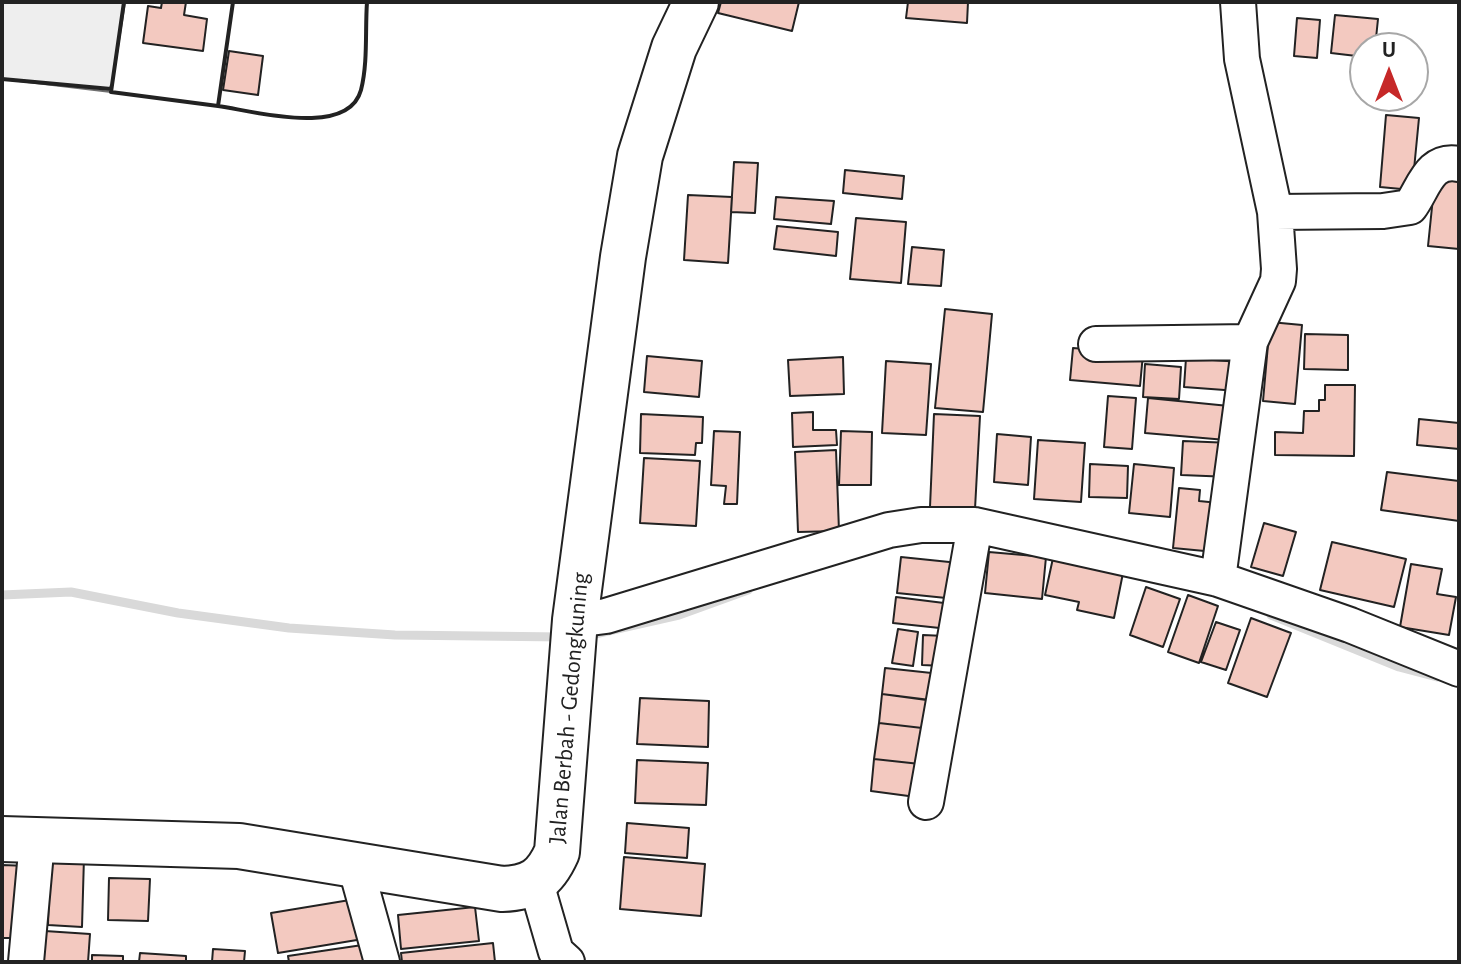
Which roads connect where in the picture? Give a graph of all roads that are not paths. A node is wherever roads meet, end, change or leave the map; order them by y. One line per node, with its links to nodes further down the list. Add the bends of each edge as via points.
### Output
1 (696, 2): 9 (main road, Jalan Berbah - Gedongkuning, via 674,48 640,156 610,340)
2 (1238, 2): 4 (street, via 1242,59)
3 (1459, 164): 4 (street, via 1444,164 1427,174 1410,207)
4 (1275, 212): 5 (street, via 1278,281)
5 (1250, 342): 6 (street); 8 (street)
6 (1096, 344)
7 (971, 536): 8 (street); 9 (street, via 921,525 889,530 606,616); 11 (street)
8 (1218, 579): 10 (street)
9 (574, 635): 14 (main road, Jalan Berbah - Gedongkuning, via 557,852)
10 (1459, 669)
11 (926, 802)
12 (19, 840): 13 (main road, via 239,846); 15 (street)
13 (355, 865): 14 (main road, via 481,887); 16 (street)
14 (536, 883): 17 (street, via 556,952)
15 (26, 962)
16 (382, 962)
17 (567, 962)

